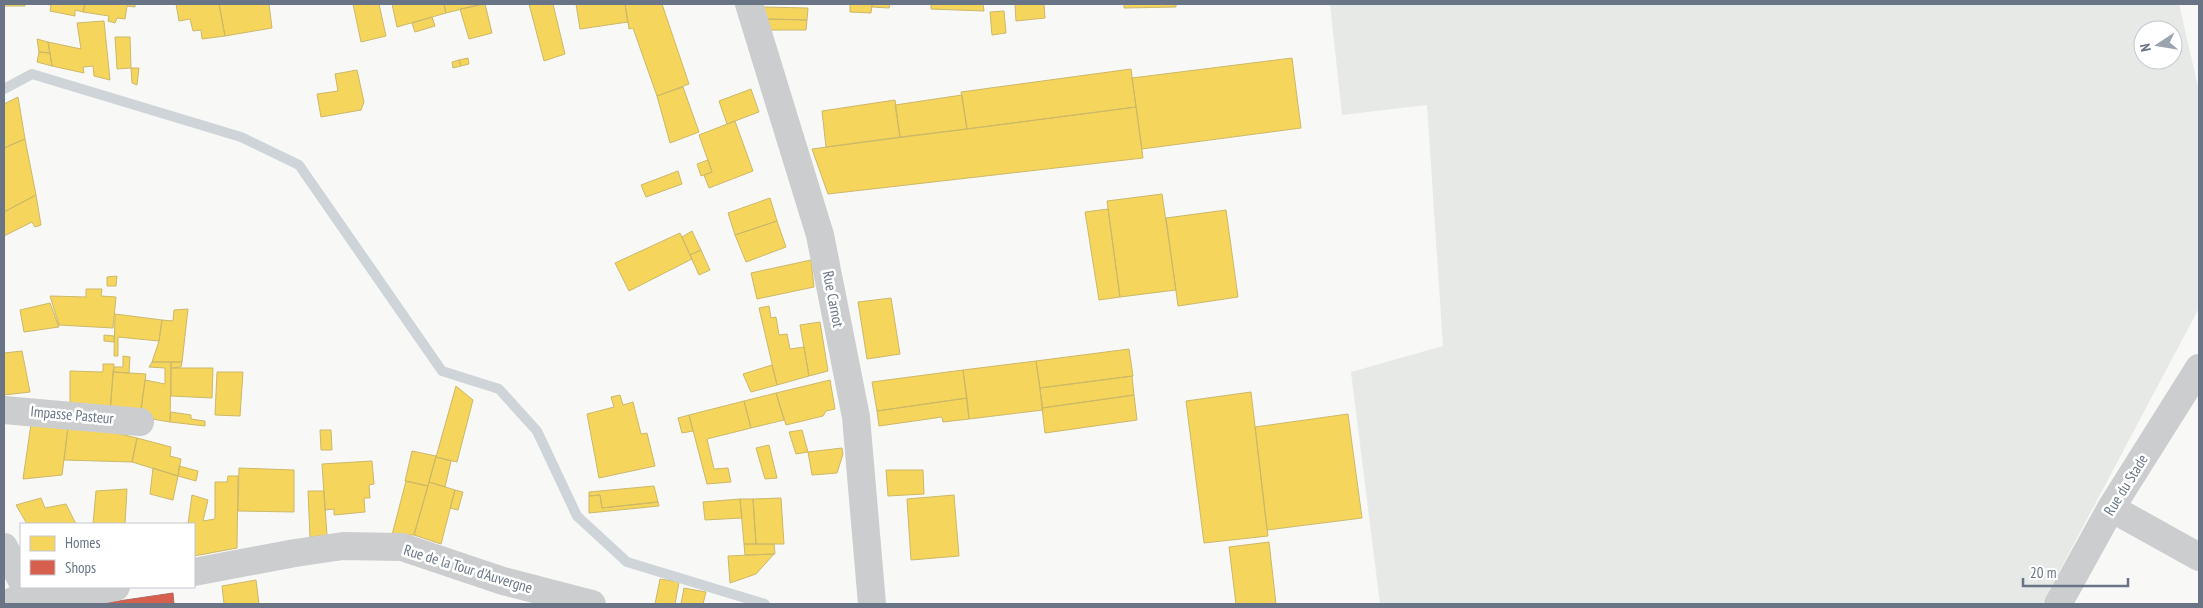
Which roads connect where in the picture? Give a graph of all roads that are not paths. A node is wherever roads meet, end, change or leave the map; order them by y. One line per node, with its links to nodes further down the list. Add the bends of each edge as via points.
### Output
1 (749, 4): 12 (street, Rue Carnot, via 820,235 856,417)
2 (2199, 368): 5 (street, Rue du Stade)
3 (4, 410): 4 (street, Impasse Pasteur)
4 (140, 422)
5 (2111, 508): 7 (street); 13 (street, Rue du Stade)
6 (4, 547): 10 (street)
7 (2199, 557)
8 (195, 572): 11 (street, Rue de la Tour d'Auvergne, via 343,546 402,547 503,581)
9 (110, 588): 10 (street, via 83,593)
10 (20, 596)
11 (592, 604)
12 (872, 604)
13 (2058, 604)

